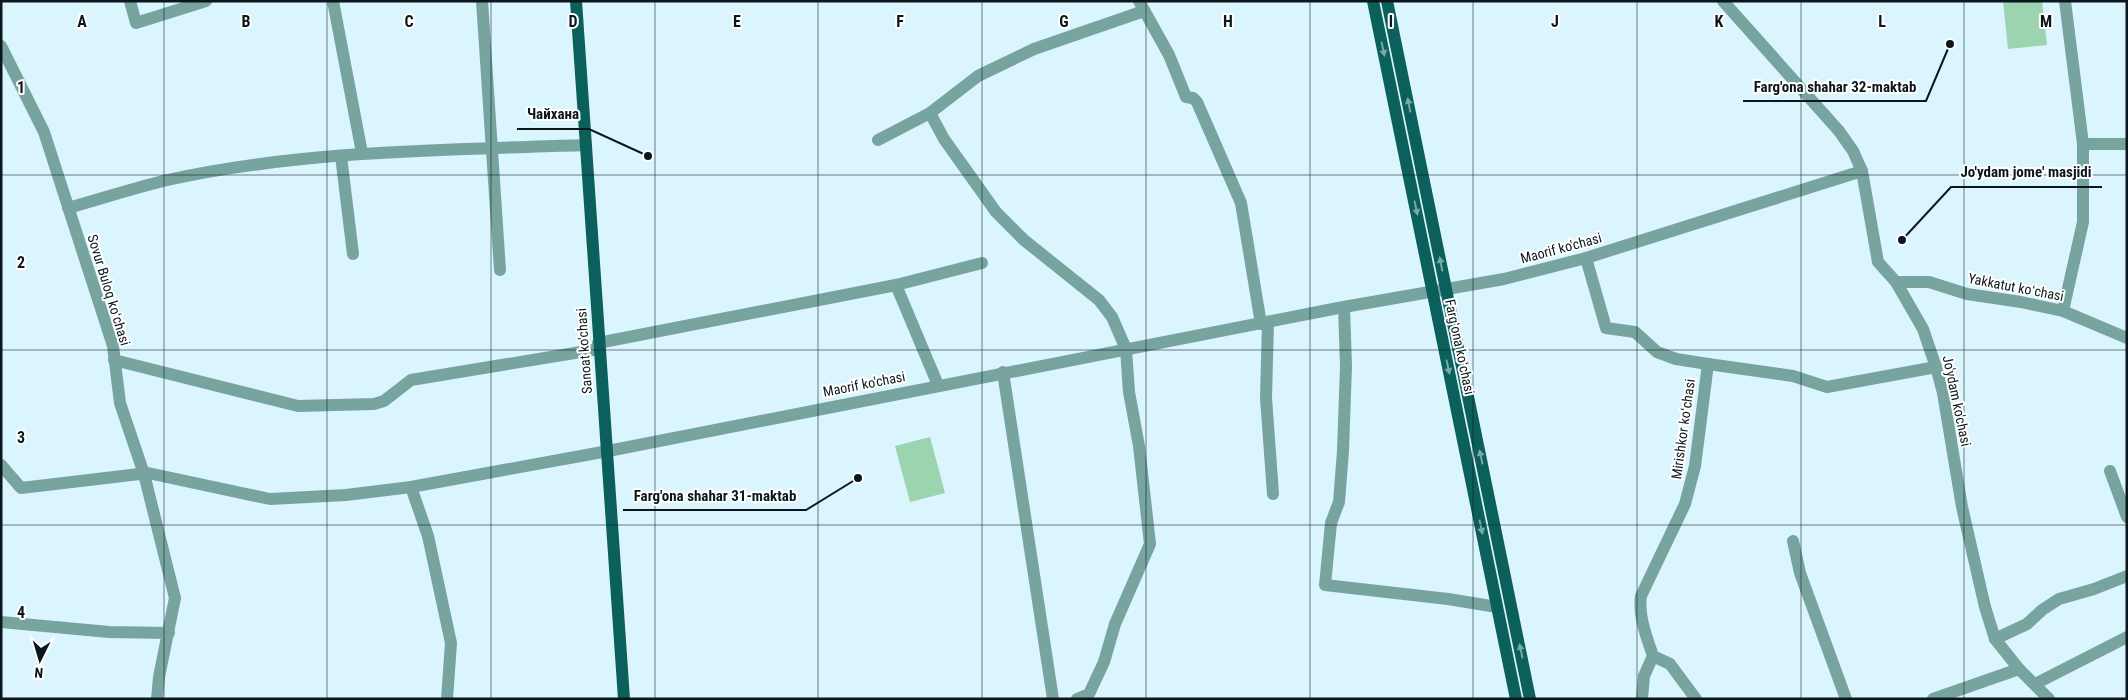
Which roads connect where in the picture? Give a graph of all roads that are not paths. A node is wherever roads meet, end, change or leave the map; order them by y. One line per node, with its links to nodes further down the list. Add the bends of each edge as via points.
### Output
1 (130, 1): 2 (street, via 136,23)
2 (206, 1)
3 (333, 1): 18 (street)
4 (482, 1): 17 (street)
5 (576, 1): 16 (main road, Sanoat ko'chasi)
6 (1373, 1): 29 (main road, Fargʻona koʻchasi, one-way to 29)
7 (1387, 1): 28 (main road, Fargʻona koʻchasi, one-way to 7)
8 (2065, 1): 14 (street)
9 (1732, 4): 20 (street, Jo'ydam ko'chasi, via 1839,131)
10 (1141, 6): 12 (street, via 1034,49 978,76); 32 (street, via 1169,55 1186,97 1197,102 1241,203)
11 (1, 46): 21 (street, Sovur Buloq koʻchasi, via 44,132)
12 (930, 114): 13 (street); 35 (street, via 996,212 1024,240 1100,300 1115,322)
13 (878, 140)
14 (2083, 144): 15 (street); 31 (street, via 2084,222)
15 (2127, 144)
16 (586, 145): 17 (street); 34 (main road, Sanoat ko'chasi)
17 (490, 148): 18 (street); 25 (street)
18 (362, 153): 19 (street)
19 (341, 156): 21 (street, via 256,165 163,181); 22 (street)
20 (1862, 172): 23 (street, Maorif ko'chasi); 26 (street, Jo'ydam ko'chasi, via 1878,262)
21 (68, 208): 36 (street, Sovur Buloq koʻchasi, via 113,346)
22 (353, 254)
23 (1586, 258): 28 (street, Maorif ko'chasi, via 1504,279); 37 (street, via 1606,328 1635,332 1657,352 1676,359)
24 (982, 263): 27 (street)
25 (500, 270)
26 (1896, 282): 31 (street, Yakkatut koʻchasi, via 1929,282 1967,294); 38 (street, Jo'ydam ko'chasi, via 1923,329)
27 (896, 285): 34 (street); 40 (street)
28 (1446, 289): 29 (street, Maorif ko'chasi); 64 (main road, Fargʻona koʻchasi, one-way to 28)
29 (1433, 291): 30 (street, Maorif ko'chasi); 50 (main road, Fargʻona koʻchasi, one-way to 50)
30 (1344, 307): 32 (street, Maorif ko'chasi); 50 (street, via 1343,452 1339,502 1331,523 1325,584)
31 (2063, 311): 33 (street, Yakkatut koʻchasi)
32 (1264, 323): 35 (street, Maorif ko'chasi); 46 (street)
33 (2127, 338)
34 (598, 346): 36 (street, via 411,380 384,401 374,404 298,406); 41 (main road, Sanoat ko'chasi)
35 (1126, 349): 39 (street, Maorif ko'chasi); 58 (street, via 1150,544 1119,615 1104,662)
36 (114, 360): 44 (street, Sovur Buloq koʻchasi, via 120,403)
37 (1708, 364): 38 (street, Mirishkor koʻchasi, via 1793,376 1826,388); 55 (street, Mirishkor koʻchasi, via 1701,426 1685,504 1641,596 1645,632)
38 (1936, 367): 54 (street, Jo'ydam ko'chasi, via 1962,507 1984,607)
39 (1003, 372): 40 (street, Maorif ko'chasi); 62 (street)
40 (938, 385): 41 (street, Maorif ko'chasi)
41 (608, 451): 45 (street, Maorif ko'chasi); 61 (main road, Sanoat ko'chasi)
42 (1, 465): 44 (street, Maorif ko'chasi, via 21,488)
43 (2110, 471): 47 (street)
44 (144, 474): 45 (street, Maorif ko'chasi, via 270,499); 52 (street, Sovur Buloq koʻchasi, via 175,598)
45 (411, 487): 60 (street, via 428,536 451,642)
46 (1273, 494)
47 (2127, 517)
48 (1793, 541): 67 (street, via 1800,573)
49 (2127, 576): 54 (street, via 2059,599 2027,624)
50 (1498, 607): 63 (main road, Fargʻona koʻchasi)
51 (1, 622): 52 (street)
52 (168, 634): 59 (street, Sovur Buloq koʻchasi)
53 (2127, 637): 57 (street)
54 (1995, 639): 56 (street, Jo'ydam ko'chasi)
55 (1654, 656): 65 (street, via 1644,676); 66 (street, via 1670,664)
56 (2019, 668): 57 (street, Jo'ydam ko'chasi); 68 (street)
57 (2035, 684): 69 (street, Jo'ydam ko'chasi)
58 (1086, 697)
59 (157, 699)
60 (447, 699)
61 (624, 699)
62 (1053, 699)
63 (1516, 699)
64 (1530, 699)
65 (1642, 699)
66 (1696, 699)
67 (1846, 699)
68 (1933, 699)
69 (2049, 699)

